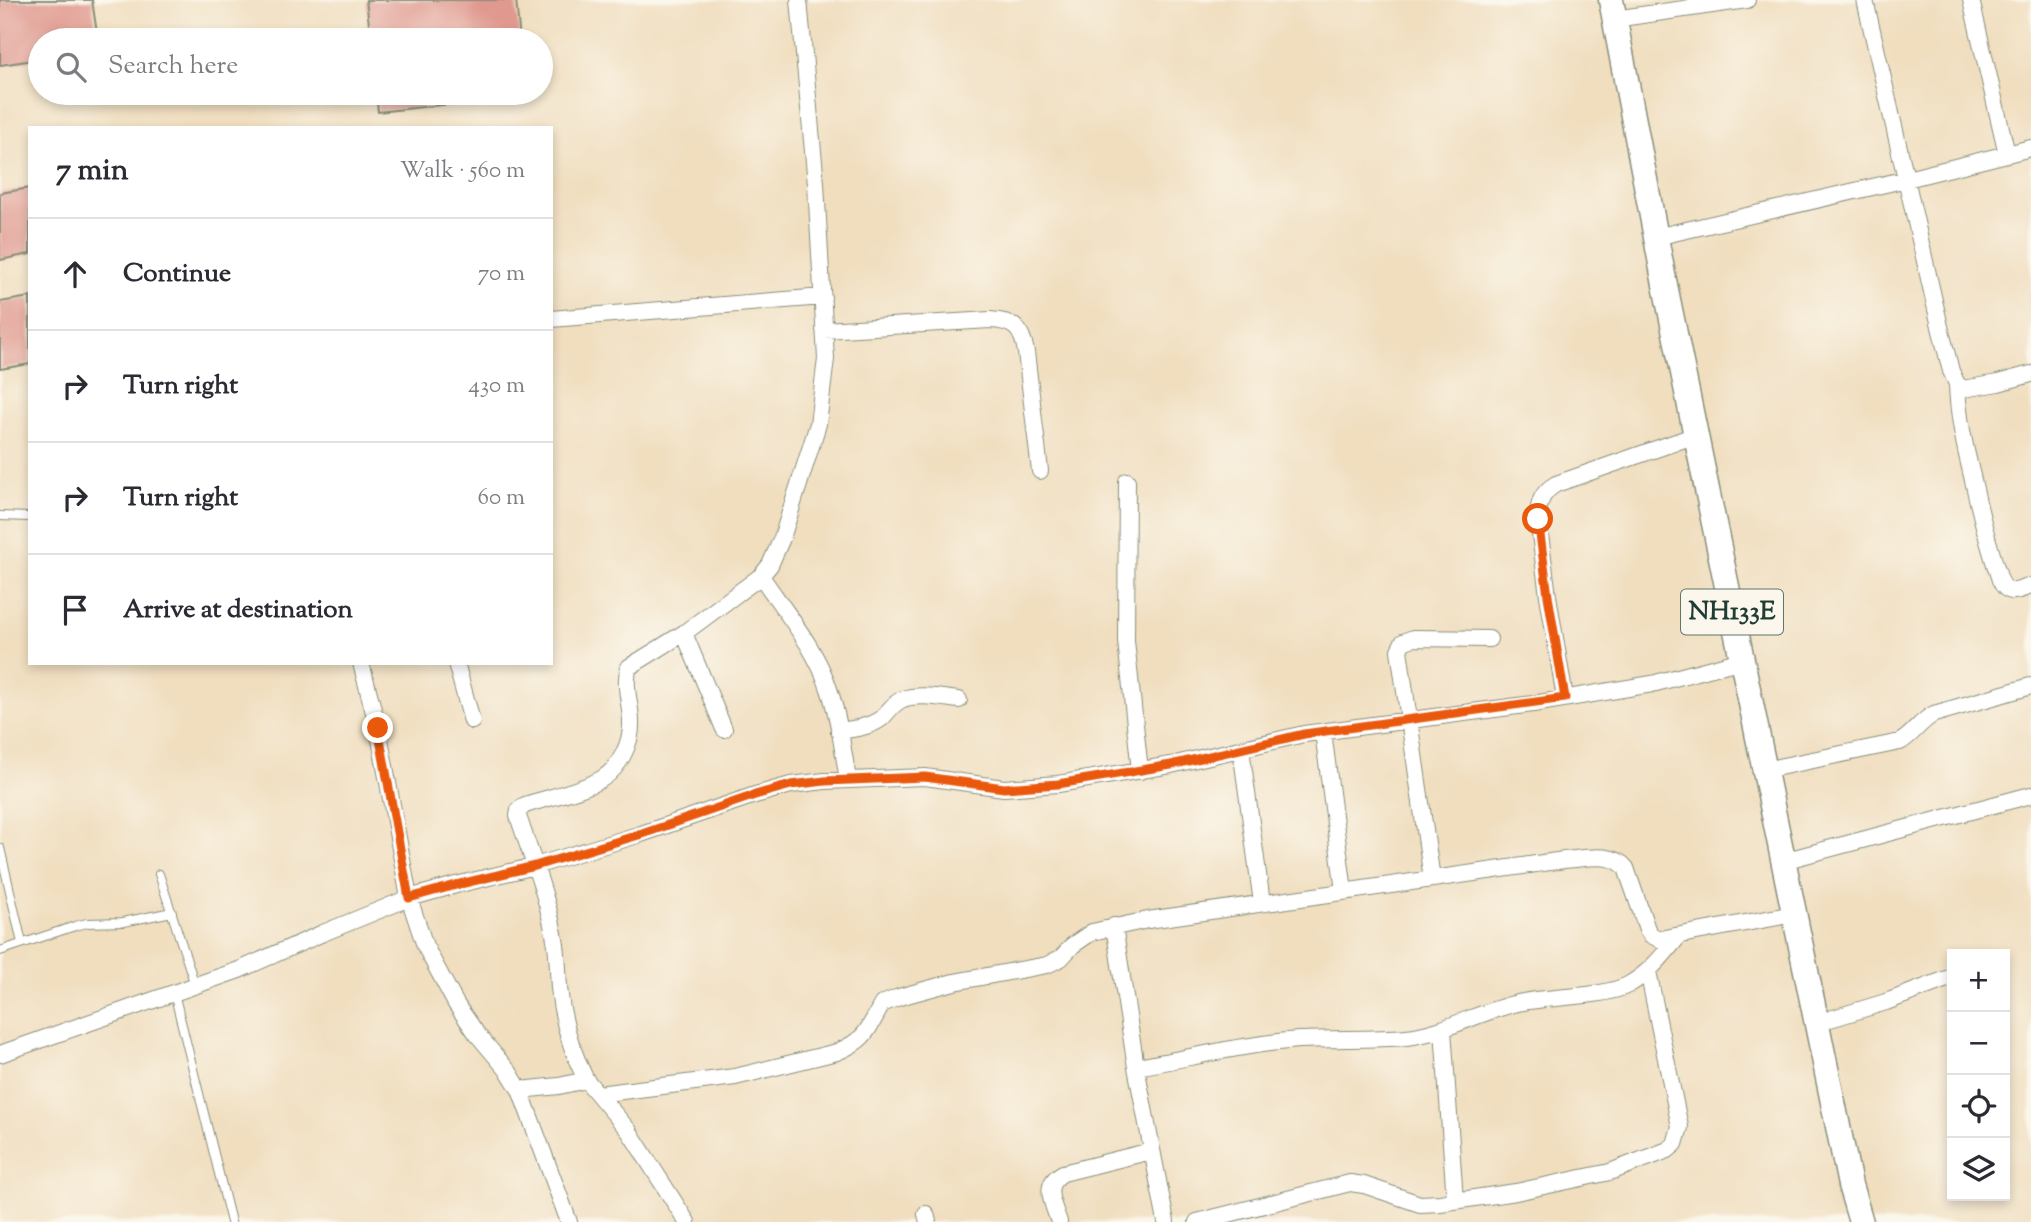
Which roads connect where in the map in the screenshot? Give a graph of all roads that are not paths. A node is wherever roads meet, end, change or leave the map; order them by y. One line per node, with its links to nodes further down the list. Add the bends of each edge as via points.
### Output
1 (800, 0): 10 (street)
2 (1747, 0): 5 (street)
3 (1865, 0): 8 (street)
4 (1971, 0): 7 (street)
5 (1613, 10): 9 (main road, NH133E)
6 (2031, 148): 7 (street)
7 (2007, 153): 8 (street)
8 (1907, 179): 9 (street); 14 (street)
9 (1656, 237): 15 (main road, NH133E)
10 (823, 297): 11 (street); 12 (street)
11 (553, 319)
12 (824, 330): 16 (street, via 990,320 1015,327 1026,352); 20 (street, via 826,359 818,424 782,538)
13 (2031, 374): 14 (street, via 1963,389)
14 (1957, 384): 21 (street, via 1964,443 2000,580 2009,591)
15 (1696, 435): 24 (main road, NH133E); 28 (street, via 1556,484 1541,497 1538,519)
16 (1041, 471)
17 (1127, 481): 37 (street, via 1126,641)
18 (0, 516): 19 (lane)
19 (28, 517)
20 (761, 576): 22 (street); 33 (street, via 820,666)
21 (2031, 586)
22 (684, 633): 32 (street); 42 (street, via 629,667 629,740 614,769 602,779 519,810)
23 (1489, 639): 30 (street, via 1418,637 1403,642 1399,650)
24 (1742, 660): 28 (street, via 1652,684); 36 (main road, NH133E)
25 (362, 665): 46 (street)
26 (457, 665): 31 (street)
27 (2031, 686): 36 (street, via 1934,715 1900,742)
28 (1565, 698): 30 (street)
29 (959, 700): 33 (street, via 911,697 900,700 881,719)
30 (1409, 720): 34 (street); 44 (street)
31 (472, 721)
32 (724, 730)
33 (839, 731): 38 (street)
34 (1323, 732): 35 (street); 45 (street)
35 (1241, 749): 37 (street); 47 (street)
36 (1764, 770): 41 (main road, NH133E)
37 (1140, 771): 38 (street, via 1004,788 925,777)
38 (848, 780): 42 (street, via 791,785)
39 (2031, 795): 41 (street)
40 (0, 848): 52 (lane)
41 (1783, 861): 49 (main road, NH133E)
42 (535, 866): 46 (street); 62 (street, via 556,945 567,1032)
43 (159, 874): 48 (lane)
44 (1432, 878): 45 (street); 51 (street, via 1608,857 1626,868 1651,935)
45 (1344, 891): 47 (street)
46 (409, 898): 56 (street); 63 (street, via 425,946 456,1004)
47 (1262, 903): 50 (street)
48 (172, 912): 52 (lane, via 123,922 87,923); 56 (lane)
49 (1794, 914): 51 (street); 58 (main road, NH133E)
50 (1114, 926): 61 (street); 64 (street, via 1085,936 1047,965 965,980 882,1004 870,1030 837,1052 735,1077)
51 (1678, 937): 54 (street)
52 (22, 943): 53 (lane)
53 (0, 951)
54 (1648, 971): 59 (street, via 1618,989 1500,1007); 66 (street, via 1680,1127 1675,1144 1660,1155 1610,1172)
55 (1947, 979): 58 (street)
56 (195, 985): 57 (street)
57 (174, 993): 60 (street); 67 (lane)
58 (1816, 1023): 73 (main road, NH133E)
59 (1443, 1029): 61 (street, via 1407,1037 1298,1040); 66 (street)
60 (0, 1054)
61 (1136, 1067): 65 (street)
62 (586, 1080): 63 (street); 64 (street)
63 (520, 1090): 68 (street)
64 (598, 1094): 69 (street, via 629,1131)
65 (1152, 1151): 70 (street, via 1055,1178 1050,1195); 71 (street)
66 (1455, 1201): 72 (street, via 1420,1204 1350,1182)
67 (231, 1222)
68 (569, 1222)
69 (687, 1222)
70 (1059, 1222)
71 (1166, 1222)
72 (1197, 1222)
73 (1861, 1222)

